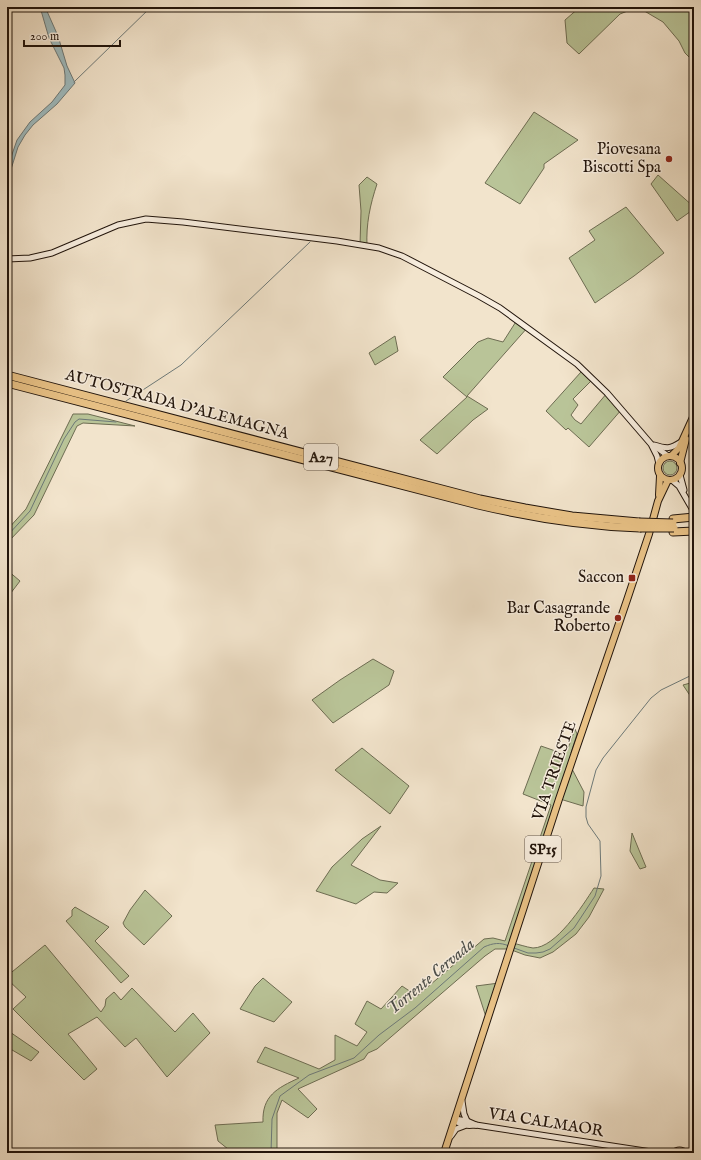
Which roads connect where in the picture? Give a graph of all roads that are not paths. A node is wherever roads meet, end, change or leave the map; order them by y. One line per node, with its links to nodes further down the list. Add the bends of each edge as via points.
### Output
1 (7, 259): 7 (main road, via 30,258 52,253 118,225 146,220 183,222 380,248 402,256 510,314 578,364)
2 (7, 375): 18 (highway, AUTOSTRADA D'ALEMAGNA / A27, via 480,499 572,516 627,520)
3 (7, 383): 18 (highway, AUTOSTRADA D'ALEMAGNA / A27, via 478,505 523,515 605,527)
4 (694, 415): 6 (main road)
5 (694, 423): 9 (main road, via 685,442)
6 (682, 442): 7 (main road, via 663,449); 8 (main road)
7 (652, 445): 8 (main road); 10 (main road)
8 (669, 456): 9 (main road, via 678,459); 10 (main road, via 662,459)
9 (680, 463): 11 (main road)
10 (659, 464): 12 (main road, SP15)
11 (680, 475): 13 (main road); 15 (main road)
12 (660, 476): 13 (main road); 16 (main road, VIA TRIESTE / SP15)
13 (670, 480): 14 (main road, VIA TRIESTE / SP15); 15 (main road)
14 (663, 490): 15 (main road, via 673,485); 16 (main road, VIA TRIESTE / SP15)
15 (685, 494): 17 (main road)
16 (658, 501): 22 (main road, VIA TRIESTE / SP15)
17 (694, 518): 19 (highway, AUTOSTRADA D'ALEMAGNA / A27)
18 (640, 525): 19 (highway, AUTOSTRADA D'ALEMAGNA / A27, bridge)
19 (673, 525): 20 (highway, AUTOSTRADA D'ALEMAGNA / A27); 21 (highway)
20 (694, 527)
21 (694, 532)
22 (462, 1099): 23 (main road, VIA TRIESTE / SP15); 24 (main road)
23 (455, 1120): 24 (main road, VIA CALMAOR); 25 (main road, SP15)
24 (466, 1123): 25 (main road); 27 (main road, VIA CALMAOR)
25 (448, 1138): 26 (main road, SP15)
26 (444, 1153)
27 (659, 1153): 28 (main road, VIA CALMAOR)
28 (674, 1153): 29 (main road, VIA CALMAOR, via 681,1150)
29 (686, 1153)

